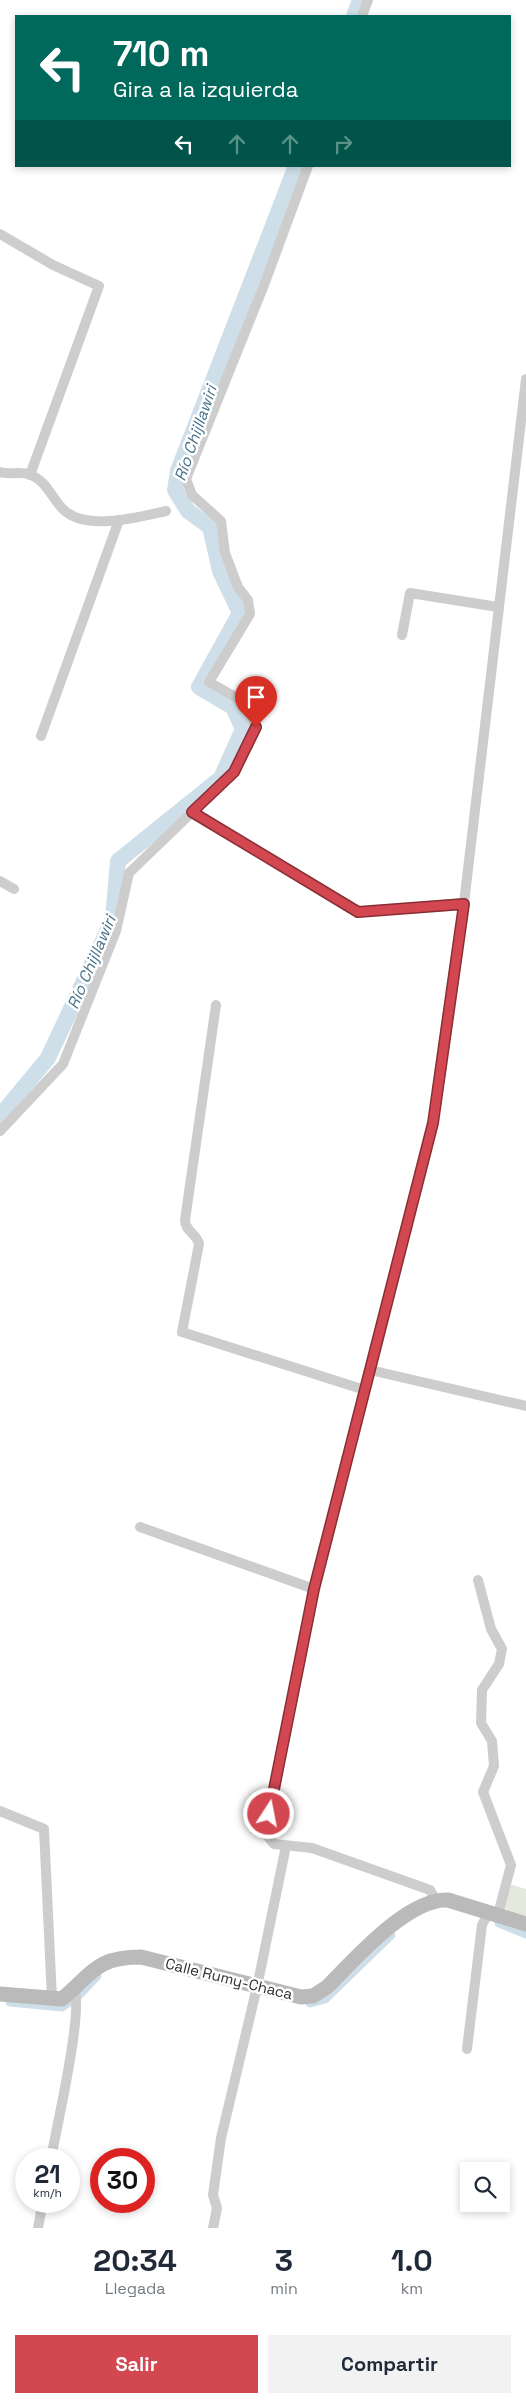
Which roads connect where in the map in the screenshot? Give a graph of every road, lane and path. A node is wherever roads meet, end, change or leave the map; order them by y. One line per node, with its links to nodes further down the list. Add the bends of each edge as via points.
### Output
1 (368, 0): 2 (street)
2 (362, 15)
3 (308, 167): 14 (street, via 186,479 192,495 221,521 225,553 238,587 248,600 250,614 209,682 246,703 256,727 234,772)
4 (0, 234): 8 (street, via 53,265 99,286)
5 (526, 379): 6 (street)
6 (525, 404): 11 (street)
7 (0, 472): 8 (street)
8 (30, 474): 10 (street, via 48,488 64,511 80,520)
9 (166, 511): 10 (street)
10 (120, 520): 13 (street)
11 (498, 607): 12 (street, via 410,593); 17 (street)
12 (402, 635)
13 (41, 736)
14 (192, 812): 17 (street, via 358,912); 19 (street, via 129,873 116,931 63,1064)
15 (0, 881): 16 (street)
16 (14, 889)
17 (464, 904): 20 (street, via 433,1123)
18 (216, 1005): 21 (street, via 185,1220 187,1229 198,1238 198,1244 182,1332)
19 (0, 1131)
20 (370, 1370): 21 (street); 22 (street)
21 (365, 1390): 25 (street)
22 (526, 1406)
23 (140, 1527): 25 (street)
24 (478, 1580): 29 (street, via 492,1630 502,1649 499,1664 482,1690 481,1723 492,1741 494,1766 483,1792 511,1865)
25 (314, 1589): 27 (street, via 266,1833 274,1844)
26 (0, 1811): 34 (street, via 44,1829)
27 (286, 1846): 28 (street, via 312,1848 430,1890); 31 (street)
28 (436, 1900): 29 (street, via 448,1900); 31 (street, Calle Rumy-Chaca, via 407,1912 327,1987 313,1996)
29 (493, 1913): 30 (street); 35 (street, via 482,1925)
30 (526, 1924)
31 (256, 1992): 33 (street, Calle Rumy-Chaca, via 141,1957 121,1957 105,1961 88,1974); 39 (street, via 221,2138 213,2195 216,2208)
32 (0, 1994): 34 (street)
33 (75, 1994): 34 (street, Calle Rumy-Chaca); 36 (street, via 75,2030)
34 (52, 1999)
35 (467, 2049)
36 (53, 2148)
37 (41, 2213): 38 (street)
38 (38, 2228)
39 (213, 2228)

